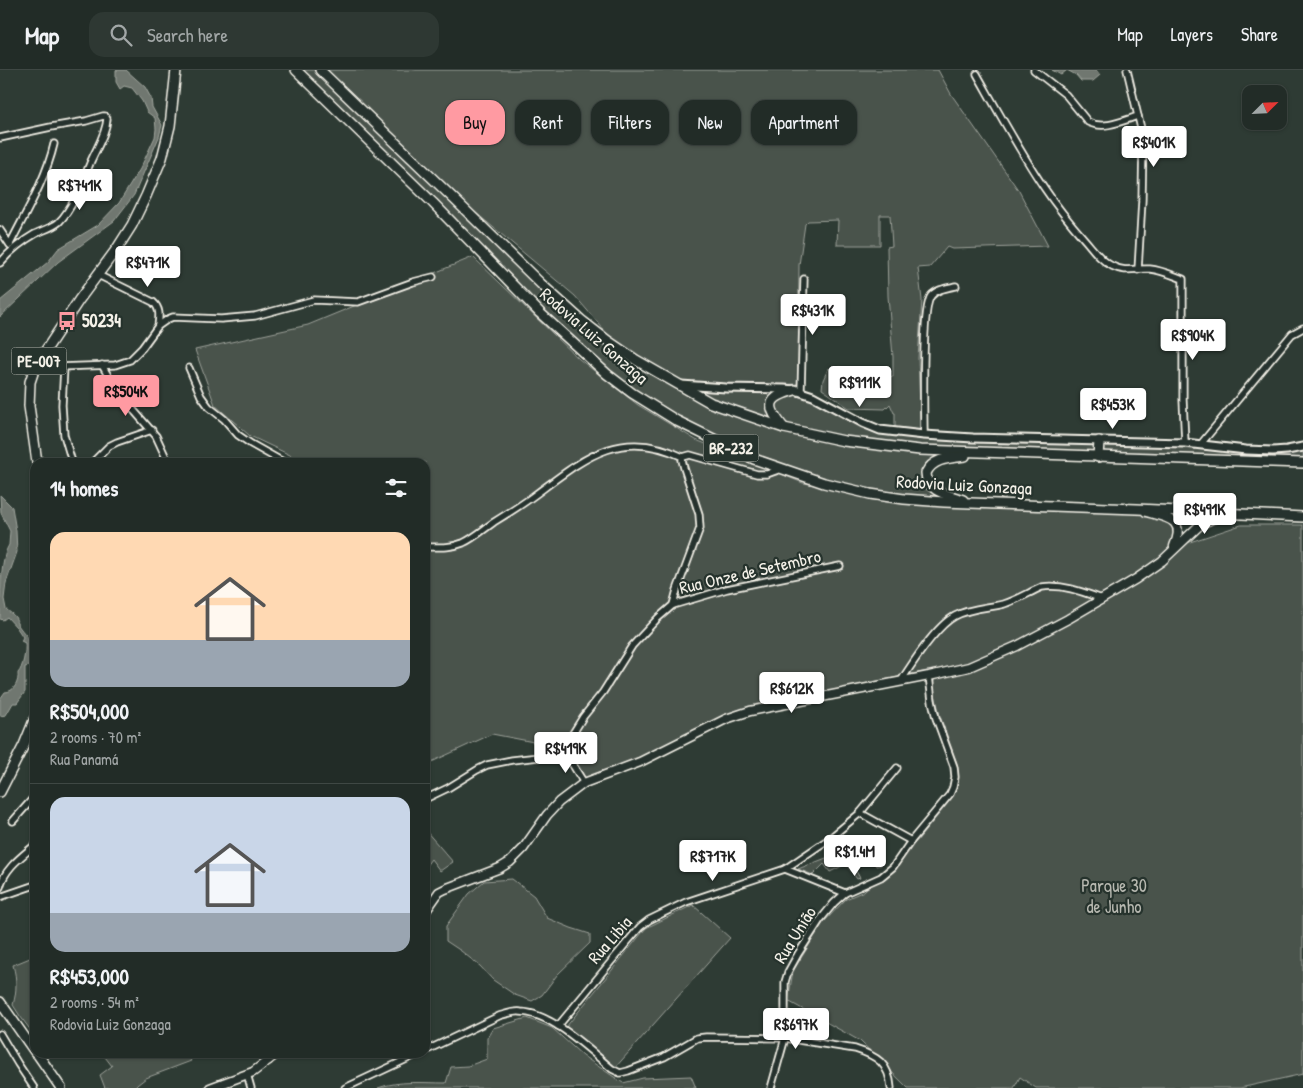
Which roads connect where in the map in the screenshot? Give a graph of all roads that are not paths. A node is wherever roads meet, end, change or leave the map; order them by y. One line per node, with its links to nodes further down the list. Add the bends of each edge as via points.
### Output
1 (176, 70): 14 (main road, PE-007, via 170,126 162,158 132,225)
2 (296, 70): 42 (main road, Rodovia Luiz Gonzaga / BR-232, via 540,313 607,374 678,421)
3 (320, 70): 24 (main road, Rodovia Luiz Gonzaga / BR-232, via 581,320 608,342)
4 (1034, 70): 7 (street, via 1066,95 1092,124 1108,125)
5 (1127, 70): 7 (street)
6 (977, 74): 13 (street, via 1032,169 1072,224 1111,266)
7 (1138, 116): 13 (street, via 1144,146)
8 (0, 138): 11 (street, via 107,117 102,137 66,214 55,225)
9 (54, 144): 11 (street, via 45,173)
10 (0, 230): 11 (street)
11 (12, 246): 12 (street)
12 (0, 263)
13 (1138, 270): 30 (street, via 1153,269 1183,279)
14 (98, 275): 18 (street, via 153,302 160,313); 20 (main road, PE-007)
15 (432, 277): 18 (street, via 358,302 314,300 255,316 220,319 173,317)
16 (804, 279): 25 (street)
17 (956, 286): 28 (street, via 935,292 929,299 925,326)
18 (158, 326): 21 (street, via 130,360)
19 (1303, 328): 31 (street, via 1292,334)
20 (38, 362): 22 (street); 36 (main road, PE-007, via 29,395)
21 (102, 365): 22 (street); 27 (street, via 116,390)
22 (64, 367): 37 (street, via 64,435)
23 (189, 368): 40 (street, via 209,407 243,438)
24 (679, 384): 25 (street); 26 (main road, Rodovia Luiz Gonzaga / BR-232, via 711,403)
25 (798, 391): 26 (main road, via 779,395 773,400 772,412); 28 (street, via 880,430)
26 (784, 428): 33 (main road, Rodovia Luiz Gonzaga / BR-232, via 898,448)
27 (152, 430): 38 (street, via 109,446); 39 (street)
28 (924, 435): 29 (street)
29 (1099, 440): 30 (street); 35 (main road)
30 (1185, 443): 31 (street)
31 (1200, 445): 32 (street, via 1273,451)
32 (1303, 447)
33 (995, 453): 35 (main road, Rodovia Luiz Gonzaga / BR-232); 43 (main road, BR-232, via 948,458 927,470 926,477 933,488)
34 (683, 457): 42 (street, via 690,455 757,474); 47 (street, via 664,448 646,445 622,445 603,451 570,469 474,537 448,547); 51 (street, via 700,528)
35 (1098, 457): 41 (main road, Rodovia Luiz Gonzaga / BR-232)
36 (36, 458)
37 (71, 458)
38 (96, 458)
39 (166, 458)
40 (276, 458)
41 (1303, 464)
42 (781, 469): 43 (main road, Rodovia Luiz Gonzaga / BR-232, via 824,484 870,494)
43 (970, 502): 44 (main road, Rodovia Luiz Gonzaga / BR-232)
44 (1137, 509): 45 (main road, Rodovia Luiz Gonzaga / BR-232); 48 (main road, via 1175,523 1178,532)
45 (1236, 513): 46 (main road, Rodovia Luiz Gonzaga / BR-232); 48 (main road, via 1205,522)
46 (1303, 517)
47 (430, 546)
48 (1172, 551): 50 (main road, via 1136,579)
49 (840, 566): 51 (street, Rua Onze de Setembro, via 727,589)
50 (1102, 599): 52 (main road, via 1017,646 969,667); 53 (street, via 1081,591 1047,586 1010,602 956,615 920,652)
51 (673, 605): 55 (street, Rua Onze de Setembro, via 632,646 603,692 582,717 570,738)
52 (929, 676): 53 (main road); 63 (street, Rua União, via 936,718 955,777 950,794)
53 (901, 681): 57 (main road, via 739,714 640,762)
54 (30, 730): 58 (main road)
55 (566, 754): 57 (street); 59 (street, via 488,766)
56 (897, 768): 61 (street, Rua Libia)
57 (584, 784): 70 (main road, via 559,802 510,862 439,892)
58 (0, 792)
59 (430, 797)
60 (30, 802): 62 (street)
61 (860, 813): 63 (street); 65 (street, Rua Libia)
62 (13, 821)
63 (910, 841): 68 (street, Rua União, via 898,861 881,877)
64 (30, 849): 66 (street, via 6,872)
65 (785, 869): 68 (street); 72 (street, Rua Libia, via 686,902 649,920)
66 (0, 887)
67 (30, 887): 69 (street)
68 (845, 893): 74 (street, Rua União, via 820,920 788,972 784,988)
69 (0, 897)
70 (430, 905)
71 (0, 1002): 75 (main road)
72 (558, 1026): 74 (street, via 620,1073 664,1057 697,1038); 76 (street, via 529,1012 516,1012 499,1016)
73 (0, 1034): 83 (street)
74 (785, 1038): 88 (street, Rua União); 89 (street, via 860,1050 874,1056 888,1070)
75 (30, 1045)
76 (430, 1049)
77 (39, 1058): 84 (main road)
78 (268, 1058): 81 (street)
79 (272, 1058): 81 (main road)
80 (410, 1058): 87 (street)
81 (269, 1061): 82 (main road)
82 (247, 1074): 85 (main road); 86 (street)
83 (34, 1088)
84 (61, 1088)
85 (210, 1088)
86 (251, 1088)
87 (344, 1088)
88 (771, 1088)
89 (891, 1088)

